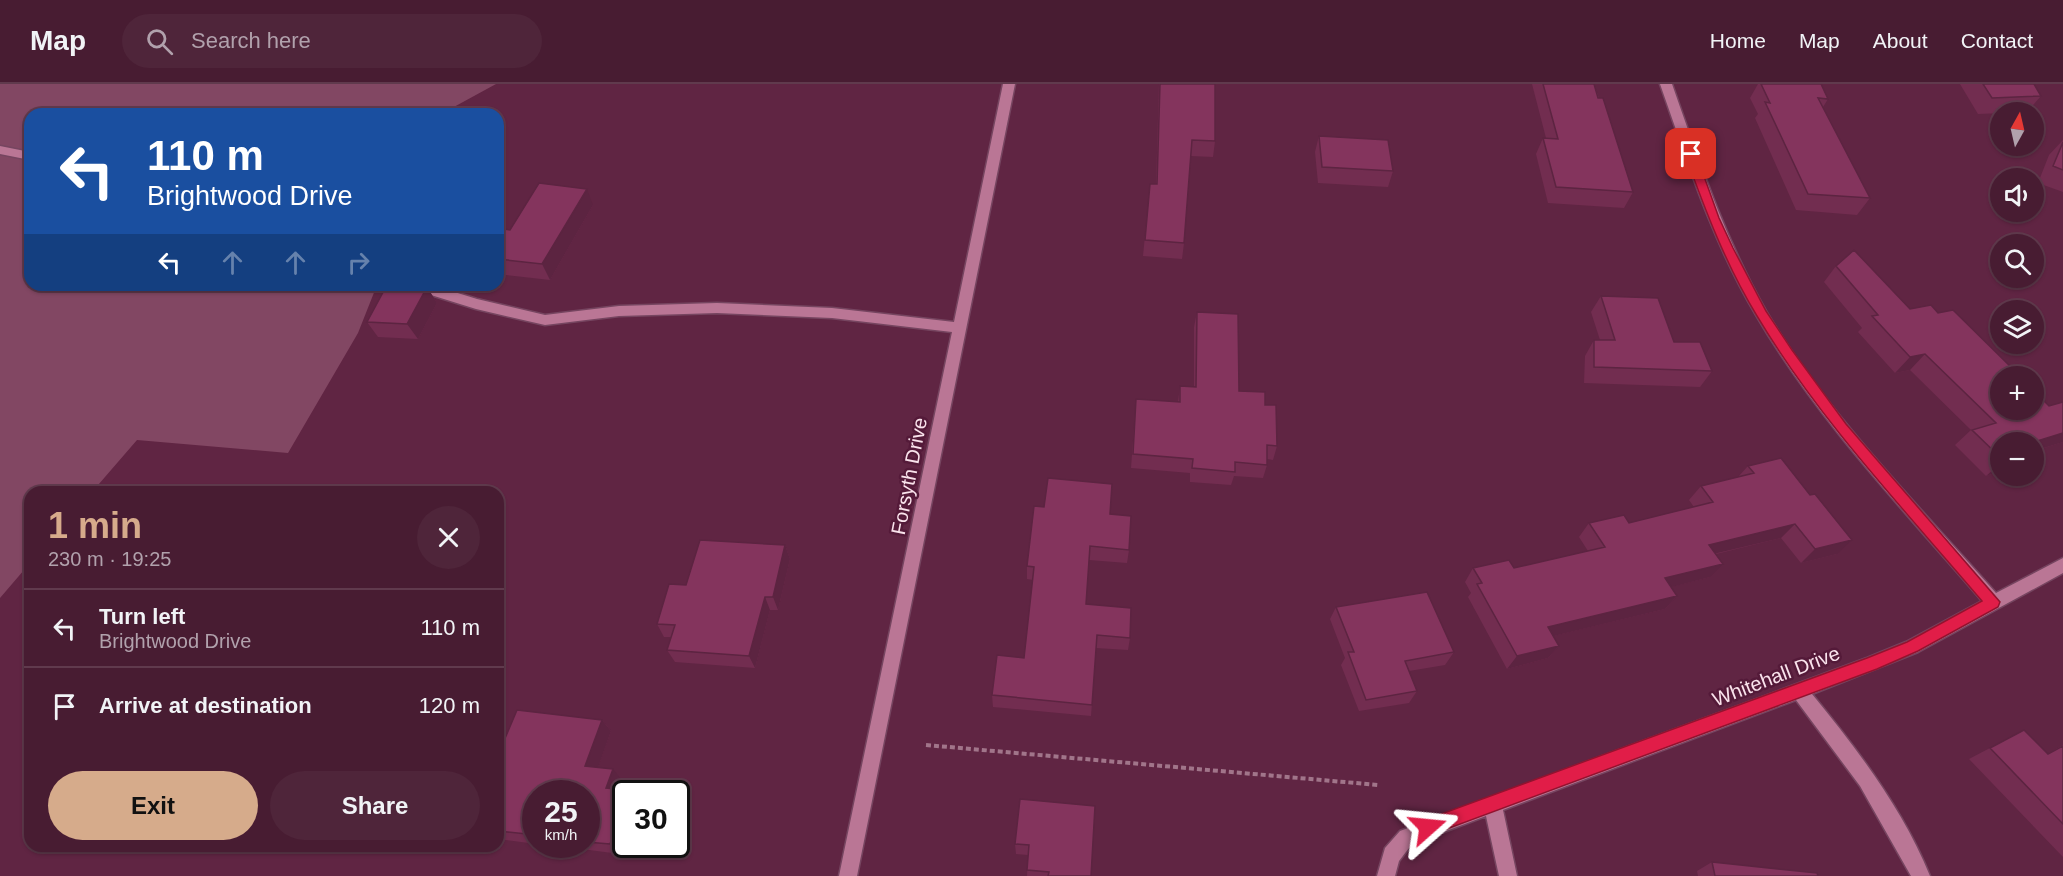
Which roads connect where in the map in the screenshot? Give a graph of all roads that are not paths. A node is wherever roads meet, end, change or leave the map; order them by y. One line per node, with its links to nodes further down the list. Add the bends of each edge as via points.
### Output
1 (1009, 84): 6 (street, Forsyth Drive)
2 (1666, 84): 8 (street, via 1713,218 1761,313 1841,427)
3 (0, 150): 4 (street)
4 (24, 155)
5 (435, 291): 6 (street, via 545,320 619,311 717,308 832,313)
6 (961, 328): 11 (street, Forsyth Drive)
7 (2063, 565): 8 (street, Whitehall Drive)
8 (1993, 602): 9 (street, Whitehall Drive, via 1912,647)
9 (1800, 692): 10 (street, Whitehall Drive); 14 (street, via 1877,792)
10 (1493, 805): 12 (street, Whitehall Drive, via 1406,837 1395,847); 13 (street)
11 (848, 876)
12 (1386, 876)
13 (1508, 876)
14 (1921, 876)

